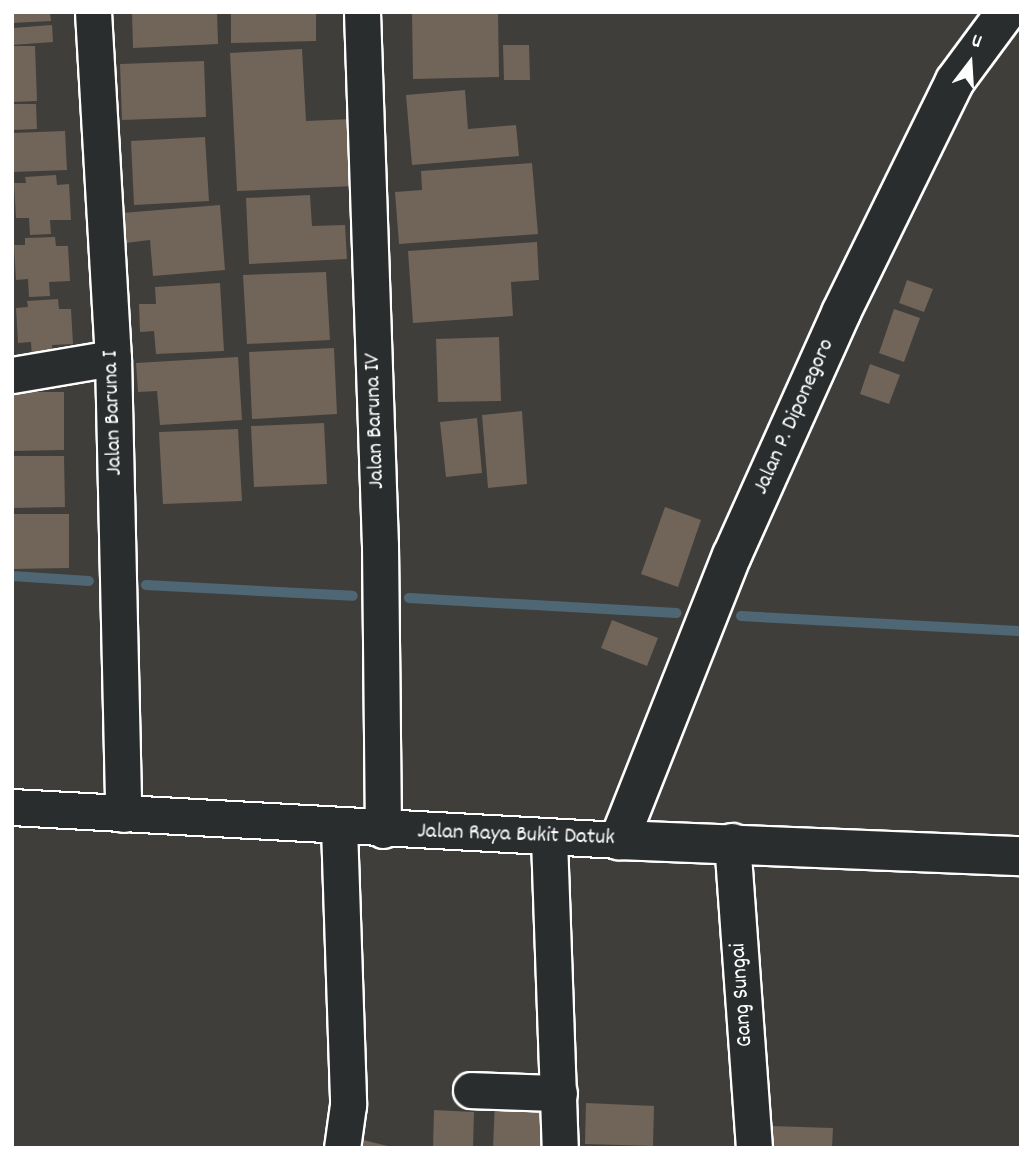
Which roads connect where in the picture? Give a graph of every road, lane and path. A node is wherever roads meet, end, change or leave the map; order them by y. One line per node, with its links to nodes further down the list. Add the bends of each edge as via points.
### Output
1 (93, 12): 4 (street, Jalan Baruna I)
2 (362, 12): 9 (street, Jalan Baruna IV, via 380,545)
3 (1006, 12): 11 (main road, Jalan P. Diponegoro, via 943,103 841,313 733,555)
4 (113, 358): 5 (street); 7 (street, Jalan Baruna I)
5 (12, 375)
6 (12, 807): 7 (street, Jalan Raya Bukit Datuk)
7 (123, 814): 8 (street, Jalan Raya Bukit Datuk)
8 (339, 827): 9 (street, Jalan Raya Bukit Datuk); 16 (street, via 348,1105)
9 (383, 830): 10 (street, Jalan Raya Bukit Datuk)
10 (549, 839): 11 (street, Jalan Raya Bukit Datuk); 15 (street)
11 (619, 840): 12 (main road, Jalan Raya Bukit Datuk)
12 (732, 841): 13 (main road, Jalan Raya Bukit Datuk); 18 (street, Gang Sungai)
13 (1021, 856)
14 (471, 1090): 15 (street)
15 (559, 1093): 17 (street)
16 (342, 1148)
17 (560, 1148)
18 (754, 1148)

